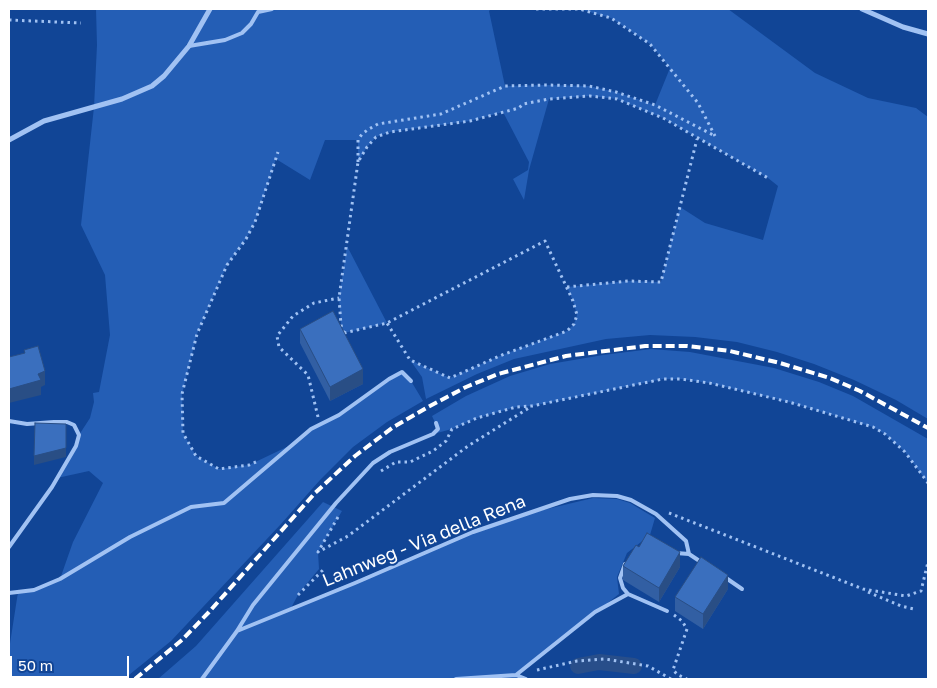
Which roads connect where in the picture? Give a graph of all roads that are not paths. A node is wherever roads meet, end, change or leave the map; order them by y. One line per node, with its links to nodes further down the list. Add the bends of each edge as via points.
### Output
1 (210, 9): 5 (street)
2 (272, 9): 5 (lane, via 258,12 242,33 225,40)
3 (862, 9): 4 (street)
4 (928, 34)
5 (189, 46): 6 (street, via 152,86 122,99 44,121)
6 (9, 140)
7 (411, 381): 17 (lane, via 402,372 339,415 311,429 224,503 191,507 130,537 60,579 34,590)
8 (9, 421): 10 (lane, via 27,424 67,422 74,425 79,435 52,487)
9 (436, 423): 20 (lane, via 438,429 432,434 373,463 253,605)
10 (9, 547)
11 (670, 550): 12 (lane)
12 (689, 554): 14 (lane); 20 (lane, Lahnweg - Via della Rena, via 686,541 656,514 631,500 593,495 570,499 473,532)
13 (628, 561): 18 (lane, via 620,578)
14 (704, 564)
15 (719, 574): 16 (lane)
16 (742, 589)
17 (9, 593)
18 (628, 594): 19 (lane); 21 (lane, via 595,612)
19 (667, 612)
20 (237, 631): 22 (lane)
21 (516, 675): 23 (lane); 24 (lane)
22 (202, 679)
23 (456, 679)
24 (526, 679)

